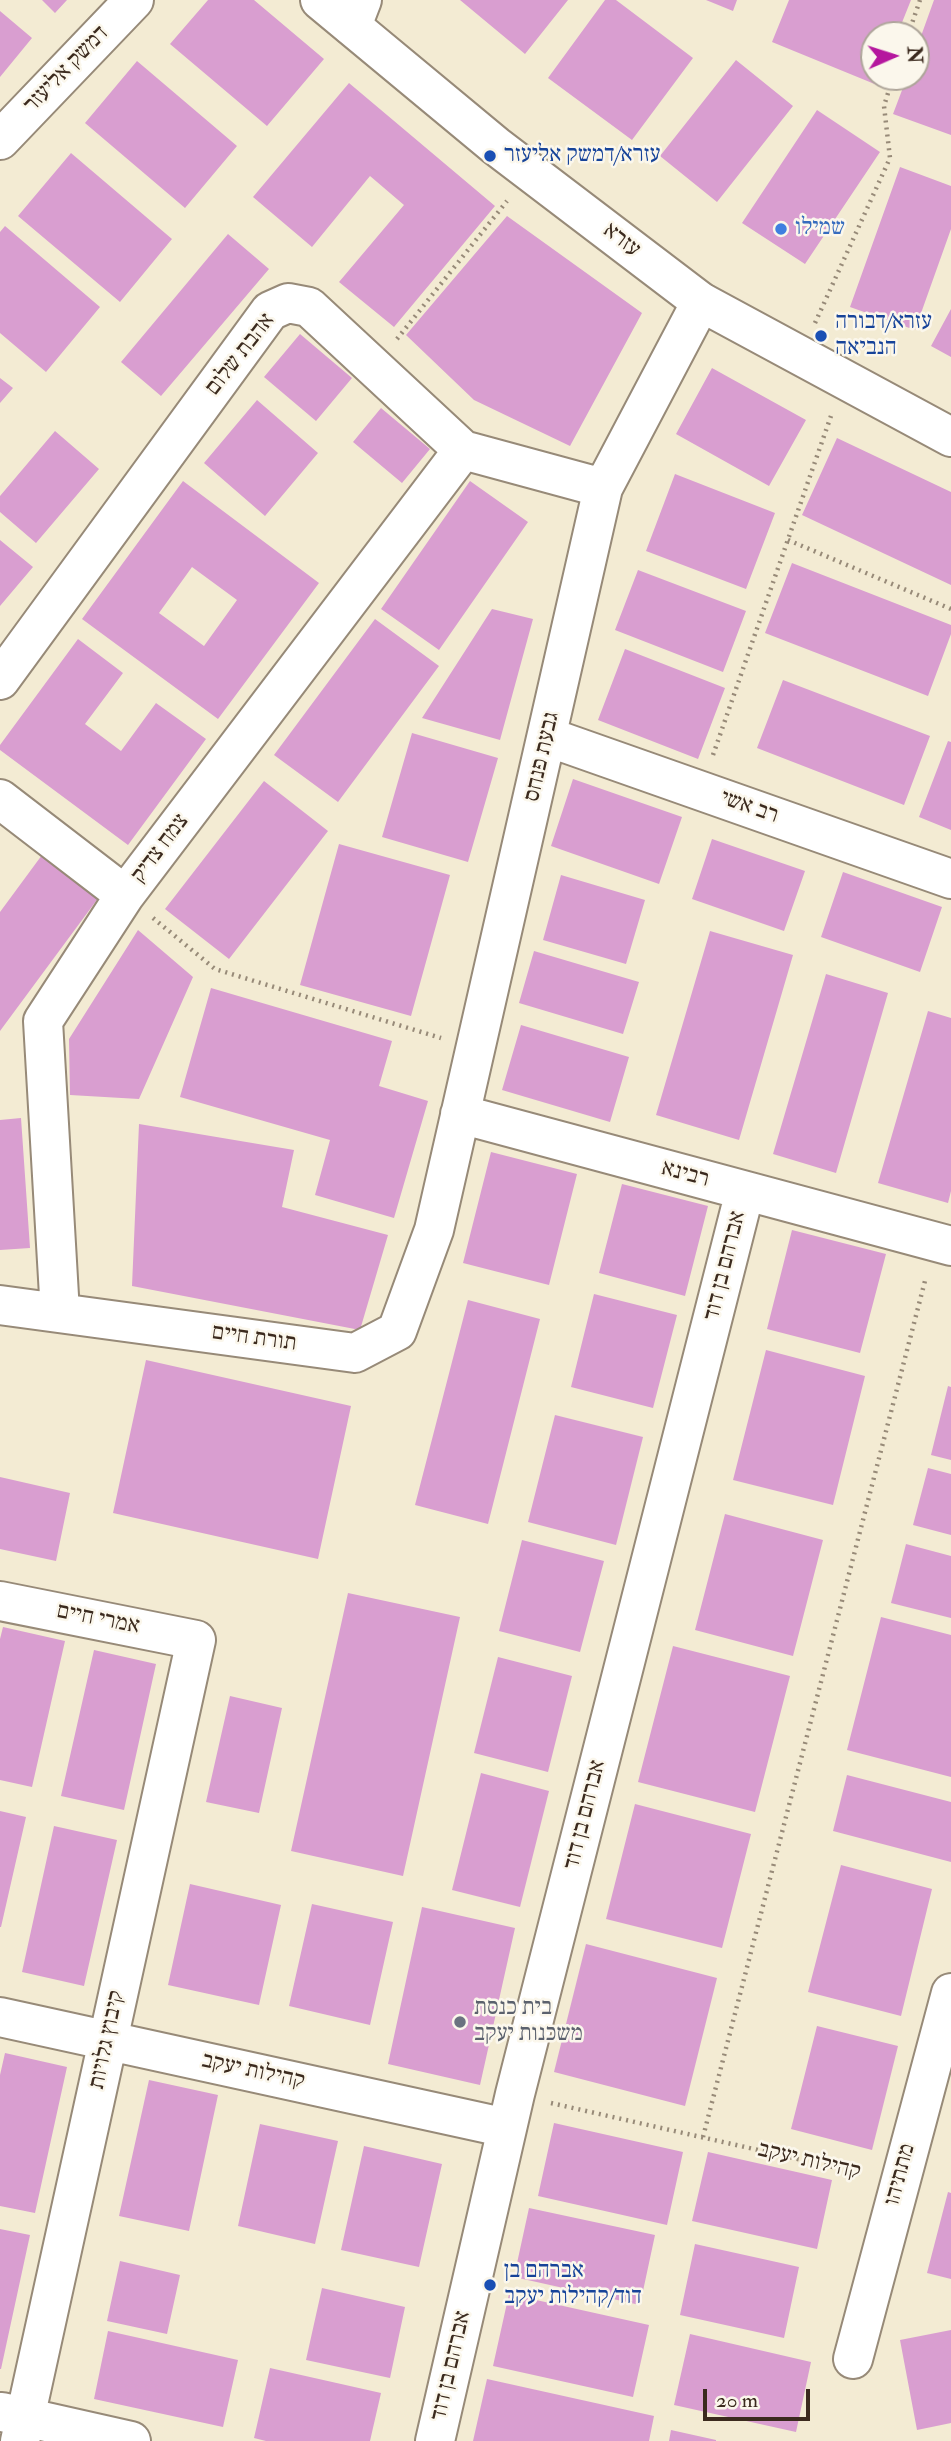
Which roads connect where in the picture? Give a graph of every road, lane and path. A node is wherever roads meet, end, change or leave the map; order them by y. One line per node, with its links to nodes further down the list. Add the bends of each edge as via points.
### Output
1 (134, 0): 7 (street, דמשק אליעזר)
2 (320, 0): 4 (street, עזרא)
3 (920, 0): 5 (path)
4 (357, 13): 8 (street, עזרא, via 496,146)
5 (913, 21)
6 (889, 91): 10 (path, via 884,106 890,158)
7 (0, 140)
8 (531, 172): 9 (street, עזרא); 11 (path)
9 (701, 302): 10 (street, עזרא); 15 (street, גבעת פנחס)
10 (800, 356): 12 (street, עזרא)
11 (374, 367): 14 (street, אהבת שלום); 18 (street, אהבת שלום, via 309,307 288,303 270,311)
12 (844, 379): 13 (street, עזרא); 16 (path)
13 (951, 437)
14 (463, 450): 15 (street, אהבת שלום); 23 (street, צמח צדיק)
15 (603, 488): 19 (street, גבעת פנחס)
16 (788, 540): 17 (path); 20 (path)
17 (951, 609)
18 (0, 680)
19 (548, 737): 20 (street, רב אשי); 24 (street, גבעת פנחס)
20 (701, 791): 22 (street, רב אשי)
21 (0, 799): 23 (street)
22 (951, 879)
23 (125, 895): 24 (path, via 215,969); 30 (street, צמח צדיק, via 43,1021)
24 (475, 1049): 25 (street, גבעת פנחס)
25 (460, 1114): 26 (street, רבינא); 27 (street, גבעת פנחס)
26 (745, 1191): 28 (street, רבינא); 36 (street, אברהם בן דוד)
27 (434, 1230): 30 (street, תורת חיים, via 397,1331 355,1353)
28 (943, 1245): 37 (path)
29 (0, 1305): 30 (street, תורת חיים)
30 (60, 1313)
31 (0, 1601): 32 (street, אמרי חיים)
32 (196, 1640): 35 (street, קיבוץ גלויות)
33 (951, 1993): 38 (street, מתתיהו)
34 (0, 2017): 35 (street, קהילות יעקב)
35 (107, 2040): 36 (street, קהילות יעקב); 40 (street, קיבוץ גלויות)
36 (511, 2111): 37 (path, קהילות יעקב); 42 (street, אברהם בן דוד)
37 (703, 2137): 38 (path, קהילות יעקב)
38 (899, 2182): 39 (street, מתתיהו)
39 (853, 2358)
40 (15, 2423): 41 (street)
41 (131, 2441)
42 (435, 2441)

